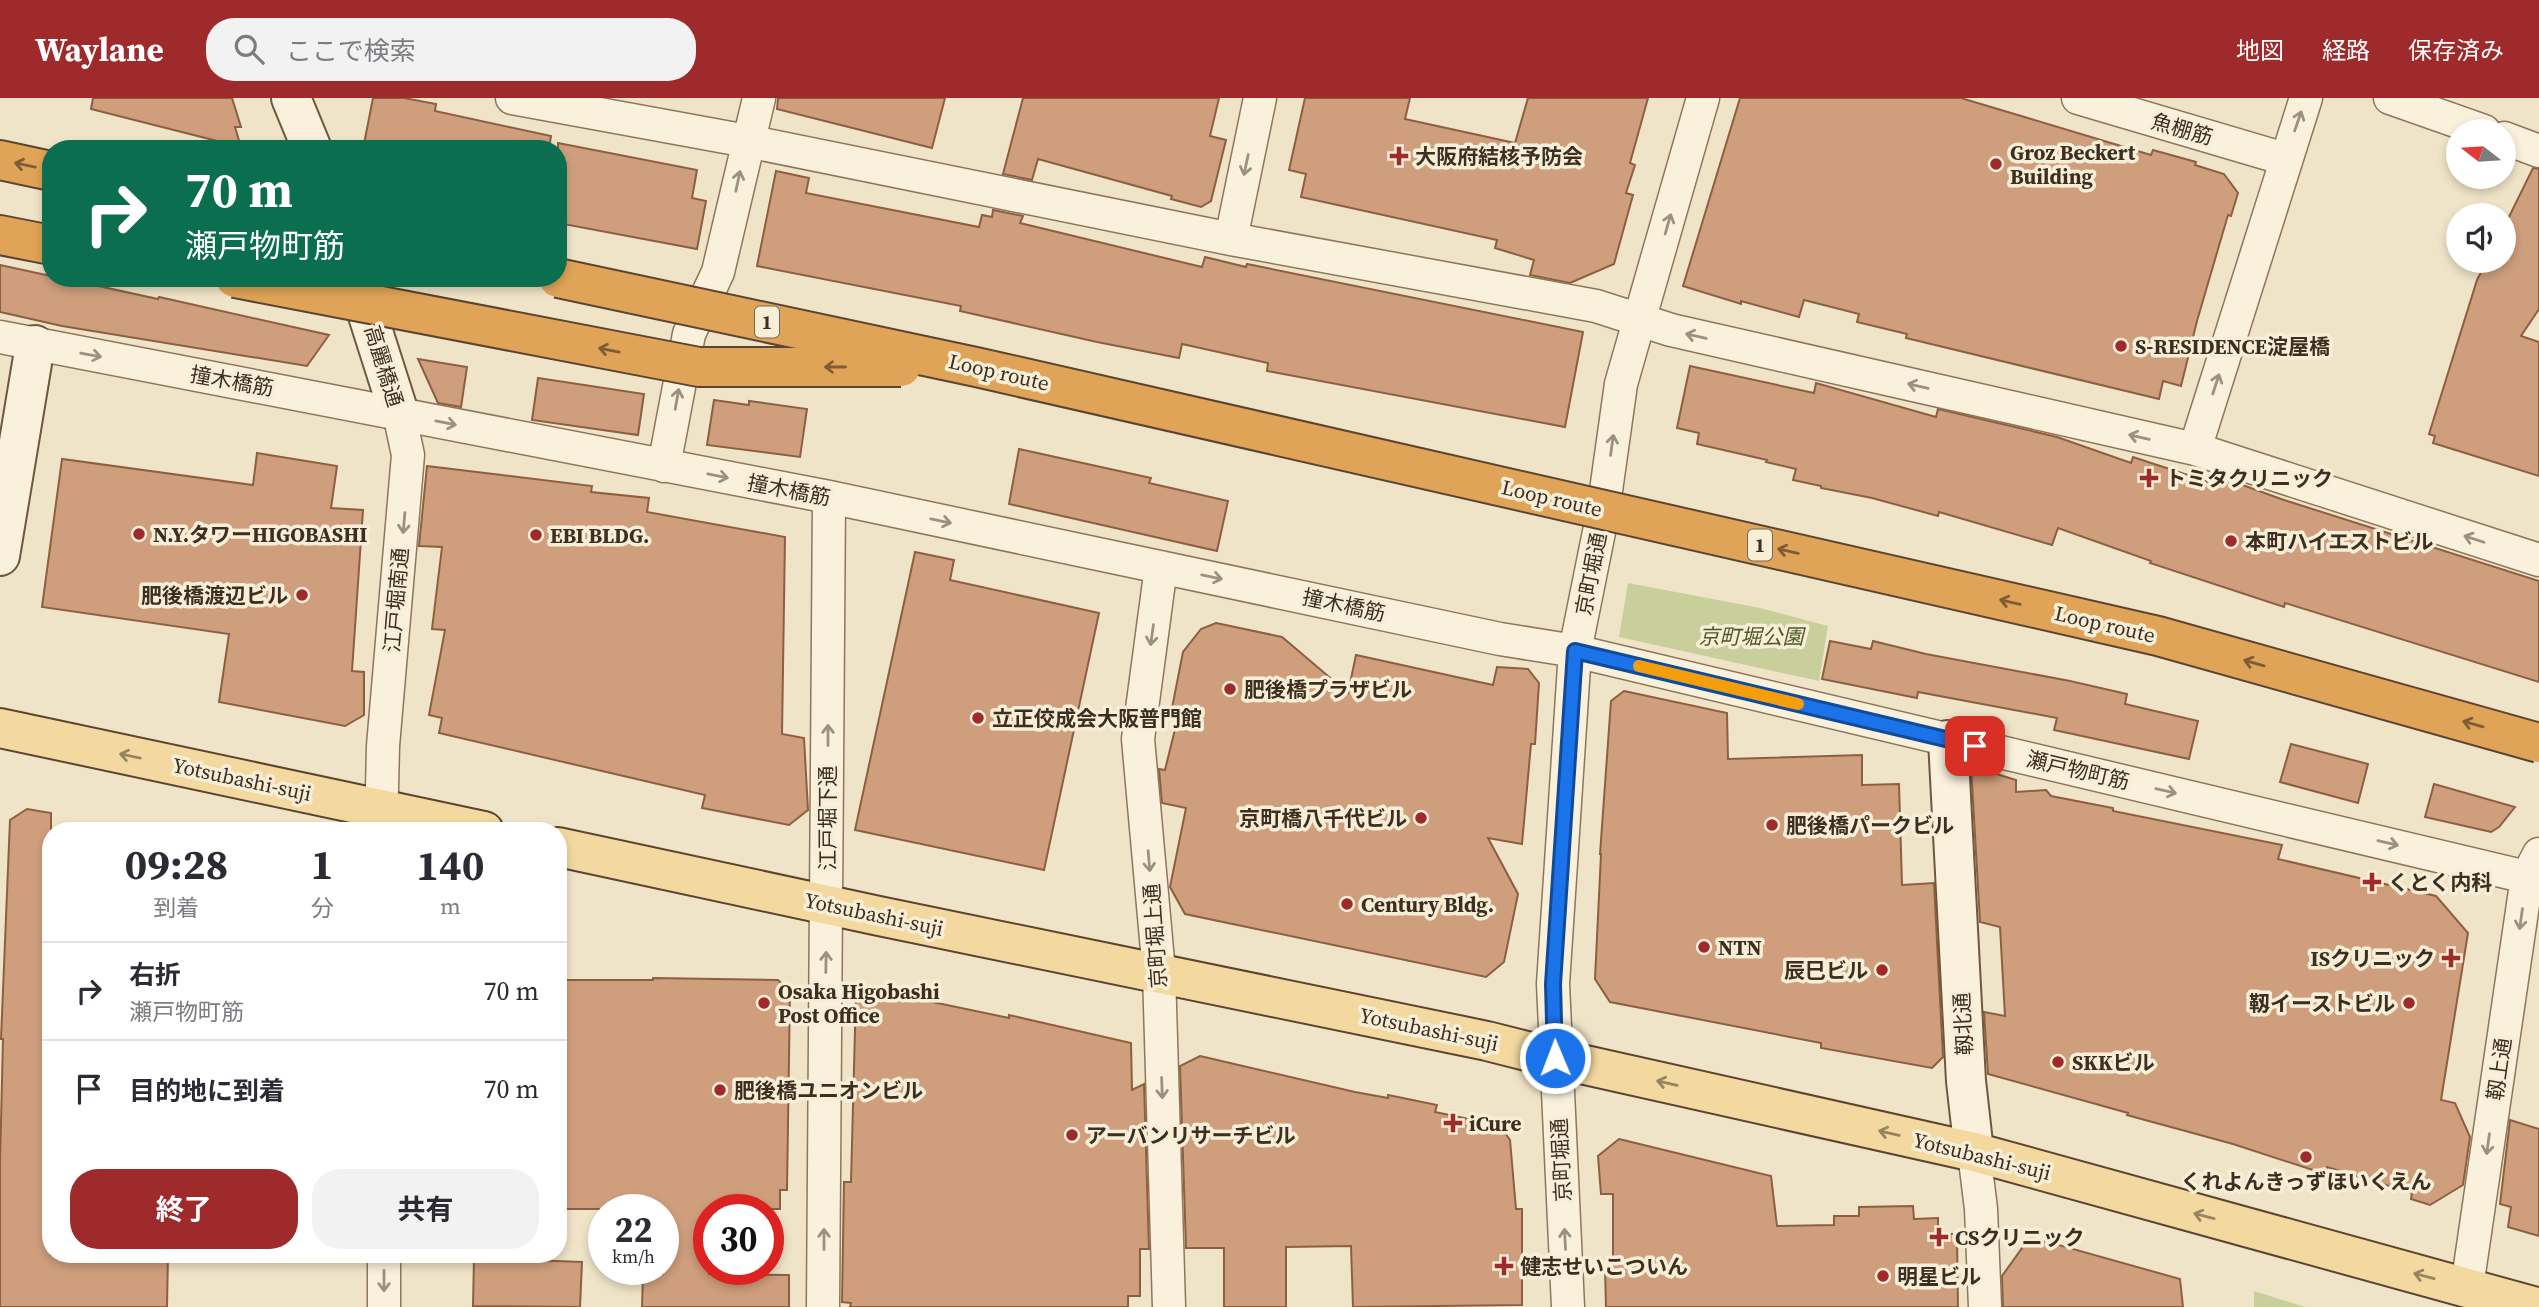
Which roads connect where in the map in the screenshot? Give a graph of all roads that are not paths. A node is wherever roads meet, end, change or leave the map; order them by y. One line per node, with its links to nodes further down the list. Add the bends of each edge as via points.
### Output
1 (291, 98): 10 (street)
2 (512, 98): 11 (street)
3 (759, 98): 11 (street)
4 (1260, 98): 18 (street, one-way to 18)
5 (1703, 98): 23 (street, 京町堀通, one-way to 5)
6 (2078, 98): 14 (street, 魚棚筋)
7 (2306, 98): 14 (street, one-way to 7)
8 (2390, 98): 9 (street)
9 (2450, 119)
10 (309, 140)
11 (747, 141): 18 (street); 29 (street, one-way to 11, via 689,334 718,272)
12 (2516, 142): 13 (street)
13 (2539, 150)
14 (2285, 159): 27 (street, one-way to 14)
15 (0, 160): 16 (highway, one-way to 15)
16 (42, 169)
17 (0, 236): 19 (highway)
18 (1231, 239): 23 (street, via 1596,306)
19 (42, 243)
20 (567, 280): 25 (highway, Loop route / 1, bridge)
21 (282, 287): 25 (highway, one-way to 21, bridge, via 699,367)
22 (359, 287): 26 (street, 高麗橋通)
23 (1640, 320): 27 (street, one-way to 23); 34 (street, 京町堀通, one-way to 23, via 1603,512 1620,384)
24 (18, 341): 26 (street, 撞木橋筋, one-way to 26); 31 (street)
25 (976, 367): 37 (highway, Loop route / 1, one-way to 25, bridge, via 2158,636)
26 (399, 413): 28 (street, 高麗橋通); 29 (street, 撞木橋筋, one-way to 29)
27 (2195, 449): 32 (street, one-way to 27)
28 (408, 455): 38 (street, 江戸堀南通, one-way to 38)
29 (664, 466): 30 (street, 撞木橋筋, one-way to 30)
30 (829, 497): 33 (street, 撞木橋筋, one-way to 33); 42 (street, 江戸堀下通, one-way to 30)
31 (0, 556)
32 (2539, 560)
33 (1161, 567): 34 (street, 撞木橋筋, one-way to 34); 43 (street, 京町堀上通, one-way to 43, via 1138,739)
34 (1575, 651): 36 (street, 瀬戸物町筋); 44 (street, 京町堀通, via 1553,984)
35 (0, 728): 38 (main road, Yotsubashi-suji, one-way to 35)
36 (1948, 740): 41 (street, 瀬戸物町筋, one-way to 41); 45 (street, 靱北通, via 1966,1081)
37 (2539, 743)
38 (381, 820): 39 (main road, Yotsubashi-suji)
39 (400, 822)
40 (567, 849): 42 (main road, Yotsubashi-suji)
41 (2535, 870): 47 (street, 靱上通, one-way to 47)
42 (827, 905): 43 (main road, Yotsubashi-suji); 49 (street, 江戸堀下通, one-way to 42)
43 (1159, 972): 44 (main road, Yotsubashi-suji); 50 (street, 京町堀上通, one-way to 50)
44 (1555, 1058): 45 (main road, Yotsubashi-suji, one-way to 44); 51 (street, 京町堀通, one-way to 44)
45 (1974, 1152): 47 (main road, Yotsubashi-suji, one-way to 45); 52 (street, 靱北通)
46 (384, 1263): 48 (street, one-way to 48)
47 (2467, 1287): 53 (main road, Yotsubashi-suji)
48 (384, 1307)
49 (824, 1307)
50 (1169, 1307)
51 (1568, 1307)
52 (1985, 1307)
53 (2536, 1307)

